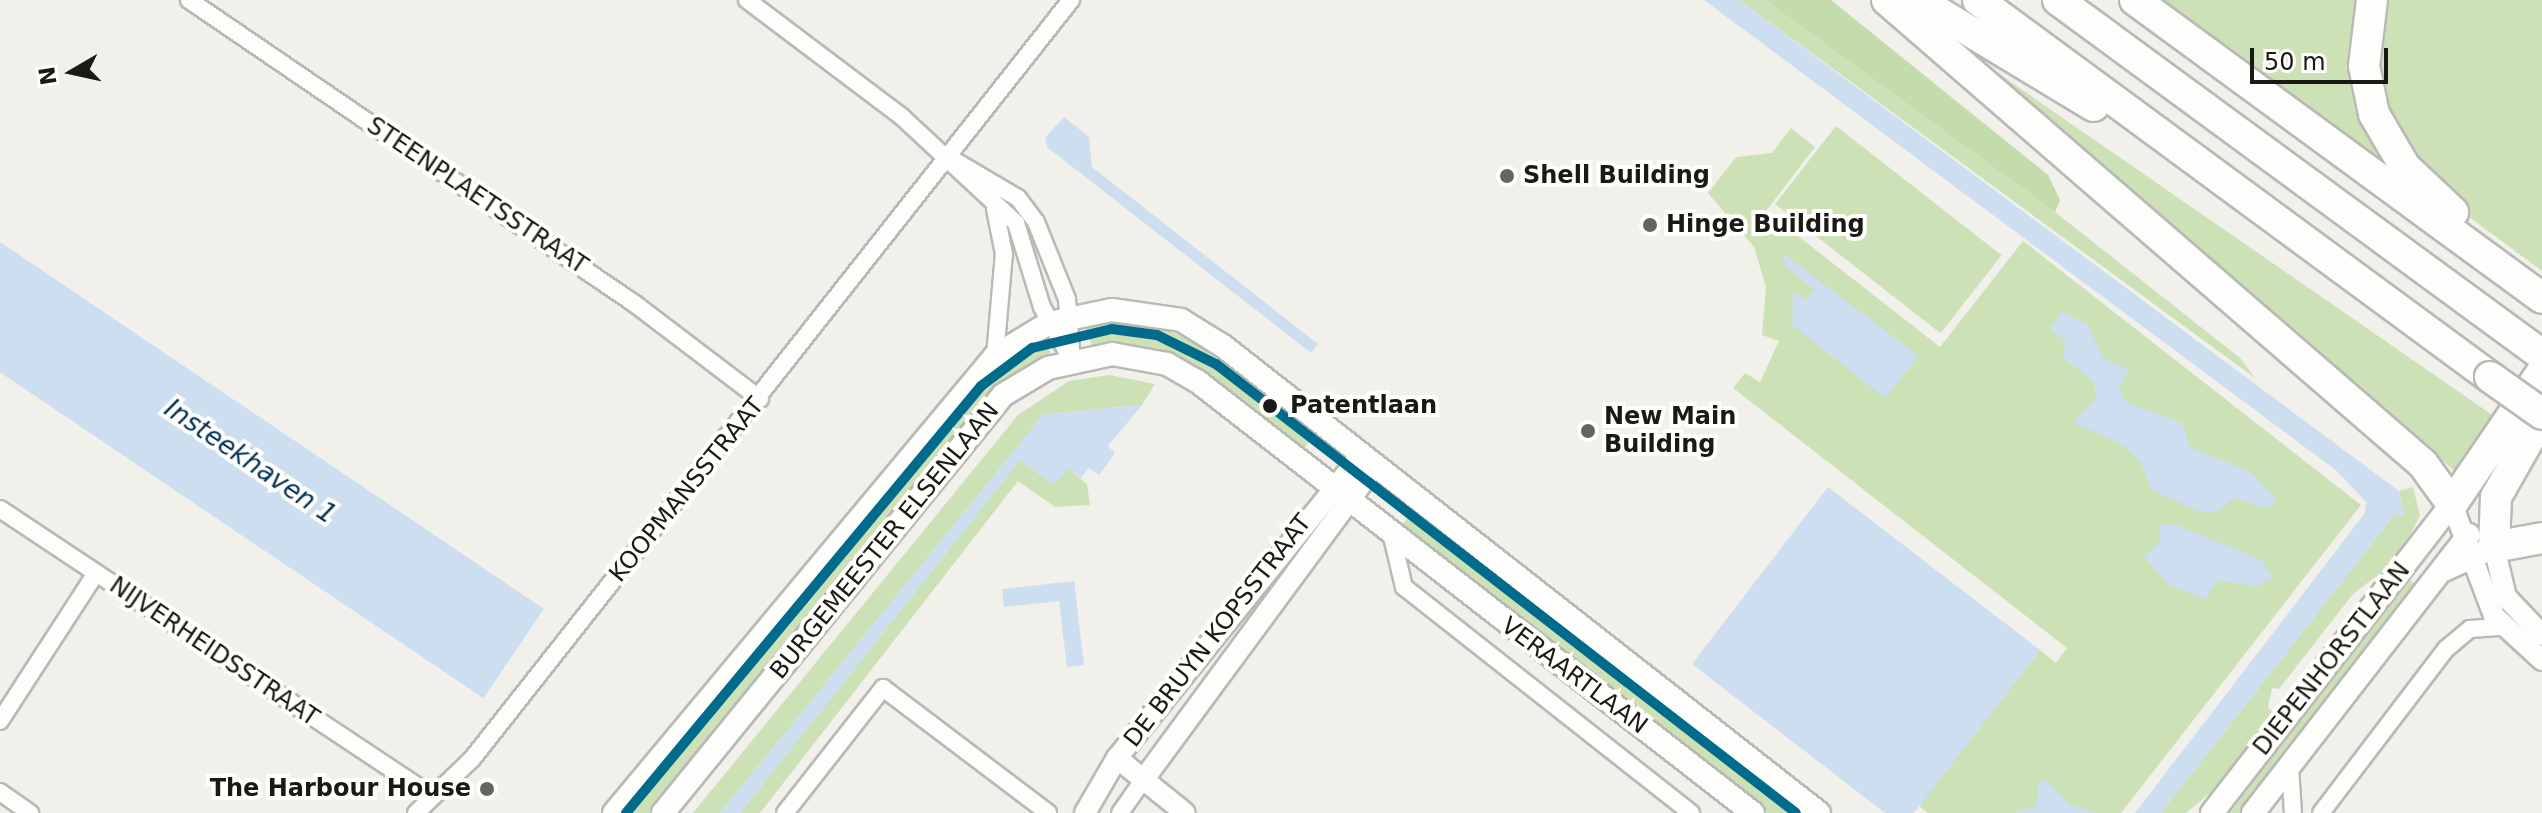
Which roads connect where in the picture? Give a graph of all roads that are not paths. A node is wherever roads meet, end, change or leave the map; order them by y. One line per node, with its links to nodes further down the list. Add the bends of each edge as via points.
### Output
1 (189, 0): 20 (street, STEENPLAETSSTRAAT, via 635,304)
2 (747, 0): 10 (street)
3 (1071, 0): 10 (street, KOOPMANSSTRAAT)
4 (1887, 0): 26 (highway, via 2423,464)
5 (1918, 0): 11 (highway)
6 (1978, 0): 11 (highway)
7 (2058, 0): 16 (highway)
8 (2135, 0): 13 (highway)
9 (2372, 0): 13 (highway, via 2364,66 2383,133 2434,197)
10 (949, 157): 12 (street); 14 (street, via 1018,198 1036,222); 20 (street, KOOPMANSSTRAAT)
11 (2190, 159): 21 (highway, bridge)
12 (993, 204): 15 (street, via 1016,223); 17 (street, via 1004,254)
13 (2541, 292)
14 (1071, 316): 15 (main road, BURGEMEESTER ELSENLAAN); 18 (street); 23 (main road, BURGEMEESTER ELSENLAAN, via 1137,310 1181,320)
15 (1049, 323): 17 (main road, BURGEMEESTER ELSENLAAN); 18 (street)
16 (2542, 355)
17 (995, 356): 43 (main road, BURGEMEESTER ELSENLAAN)
18 (1072, 361): 25 (main road, BURGEMEESTER ELSENLAAN, via 1112,354 1167,364); 44 (main road, BURGEMEESTER ELSENLAAN, via 1003,395)
19 (2542, 372): 26 (highway)
20 (760, 399): 40 (street, KOOPMANSSTRAAT, via 472,759)
21 (2542, 415): 24 (highway)
22 (2542, 435): 24 (highway)
23 (1367, 462): 25 (street, DE BRUYN KOPSSTRAAT); 52 (main road, VERAARTLAAN)
24 (2496, 497): 30 (highway)
25 (1340, 498): 29 (main road, VERAARTLAAN); 36 (street, DE BRUYN KOPSSTRAAT); 38 (street, DE BRUYN KOPSSTRAAT)
26 (2452, 504): 30 (street); 53 (main road, DIEPENHORSTLAAN)
27 (0, 509): 31 (street, NIJVERHEIDSSTRAAT)
28 (2542, 538): 30 (highway)
29 (1393, 541): 50 (street, VERAARTLAAN, via 1404,587); 51 (main road, VERAARTLAAN)
30 (2479, 546): 32 (street); 33 (street, via 2510,604); 37 (main road, DIEPENHORSTLAAN, via 2442,571)
31 (96, 573): 35 (street); 40 (street, NIJVERHEIDSSTRAAT)
32 (2502, 627): 34 (street); 56 (street, via 2470,629 2446,649)
33 (2542, 635)
34 (2542, 660)
35 (0, 721)
36 (1117, 758): 38 (street); 47 (street, DE BRUYN KOPSSTRAAT)
37 (2290, 767): 54 (main road, DIEPENHORSTLAAN); 55 (street, DIEPENHORSTLAAN)
38 (1144, 779): 48 (street, DE BRUYN KOPSSTRAAT); 49 (street)
39 (0, 792): 41 (street)
40 (429, 794): 42 (street, KOOPMANSSTRAAT)
41 (30, 813)
42 (416, 813)
43 (614, 813)
44 (663, 813)
45 (785, 813): 46 (street, via 883,688)
46 (1048, 813)
47 (1085, 813)
48 (1120, 813)
49 (1185, 813)
50 (1691, 813)
51 (1753, 813)
52 (1819, 813)
53 (2212, 813)
54 (2253, 813)
55 (2293, 813)
56 (2321, 813)

